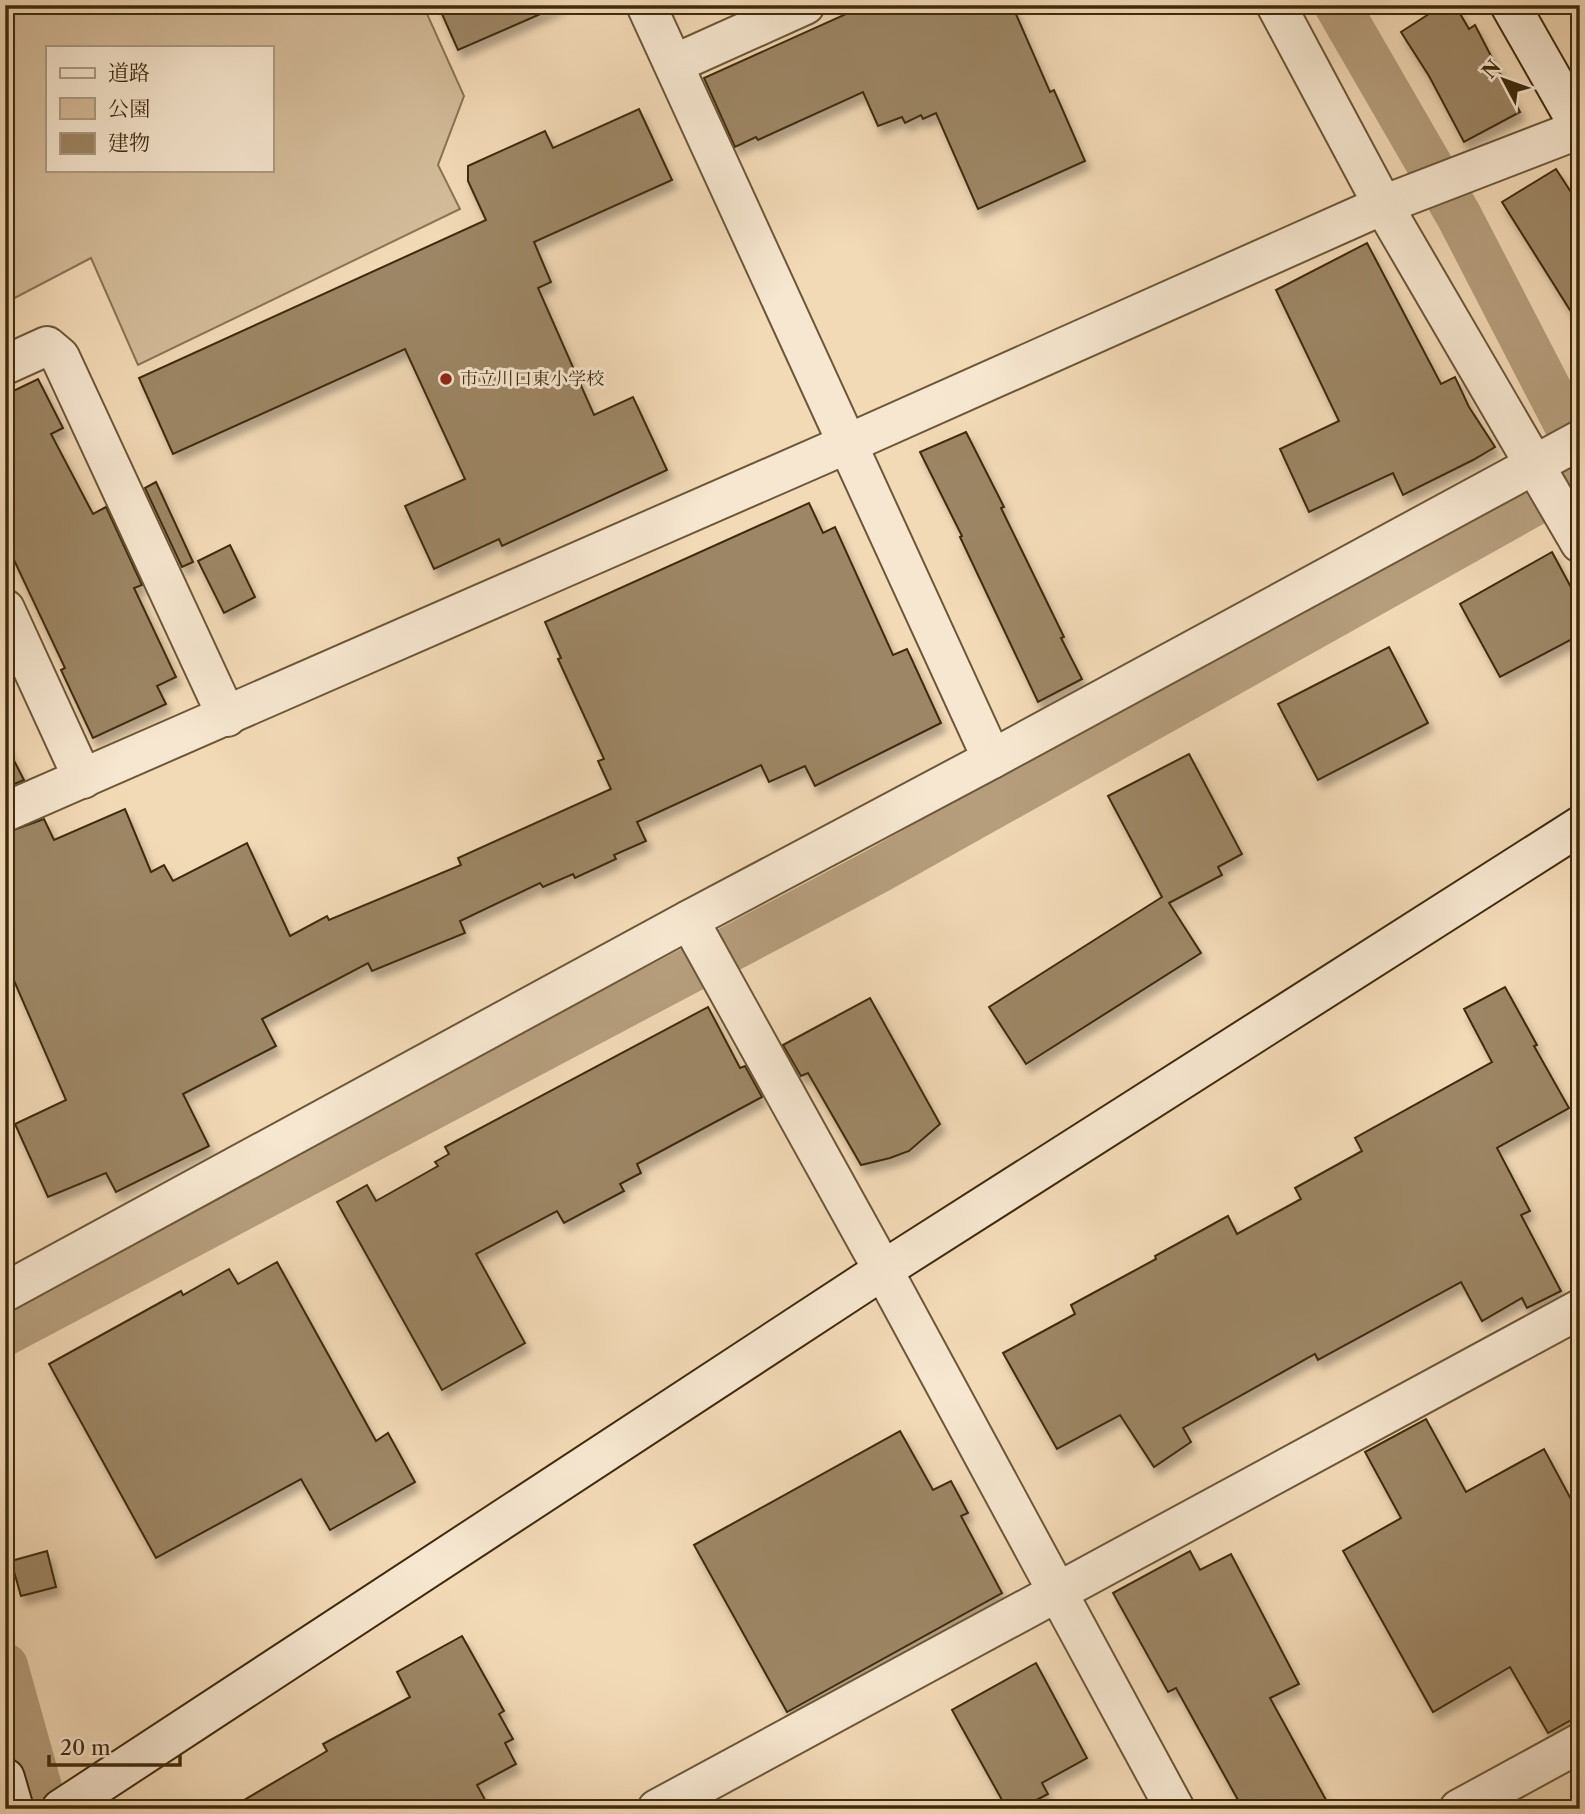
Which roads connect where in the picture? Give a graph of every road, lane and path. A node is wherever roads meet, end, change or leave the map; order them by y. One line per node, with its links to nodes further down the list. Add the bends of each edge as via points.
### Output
1 (646, 5): 5 (street)
2 (805, 5): 5 (street)
3 (1276, 5): 7 (street)
4 (1510, 5): 6 (street)
5 (674, 64): 10 (street)
6 (1580, 128): 7 (street)
7 (1383, 205): 10 (street); 11 (street)
8 (5, 365): 14 (street, via 47,345 60,356)
9 (1580, 440): 11 (street)
10 (847, 444): 14 (street); 15 (street)
11 (1546, 478): 12 (street); 15 (street)
12 (1580, 543)
13 (5, 609): 16 (street)
14 (228, 717): 16 (street)
15 (992, 760): 19 (street)
16 (83, 779): 17 (street)
17 (5, 812)
18 (1580, 827): 20 (street)
19 (689, 920): 20 (street); 21 (street)
20 (883, 1270): 23 (street); 27 (street)
21 (5, 1292)
22 (1580, 1309): 23 (street)
23 (1057, 1592): 28 (street); 29 (street)
24 (1580, 1743): 30 (street)
25 (5, 1778): 26 (street)
26 (14, 1809)
27 (61, 1809)
28 (657, 1809)
29 (1175, 1809)
30 (1459, 1809)

